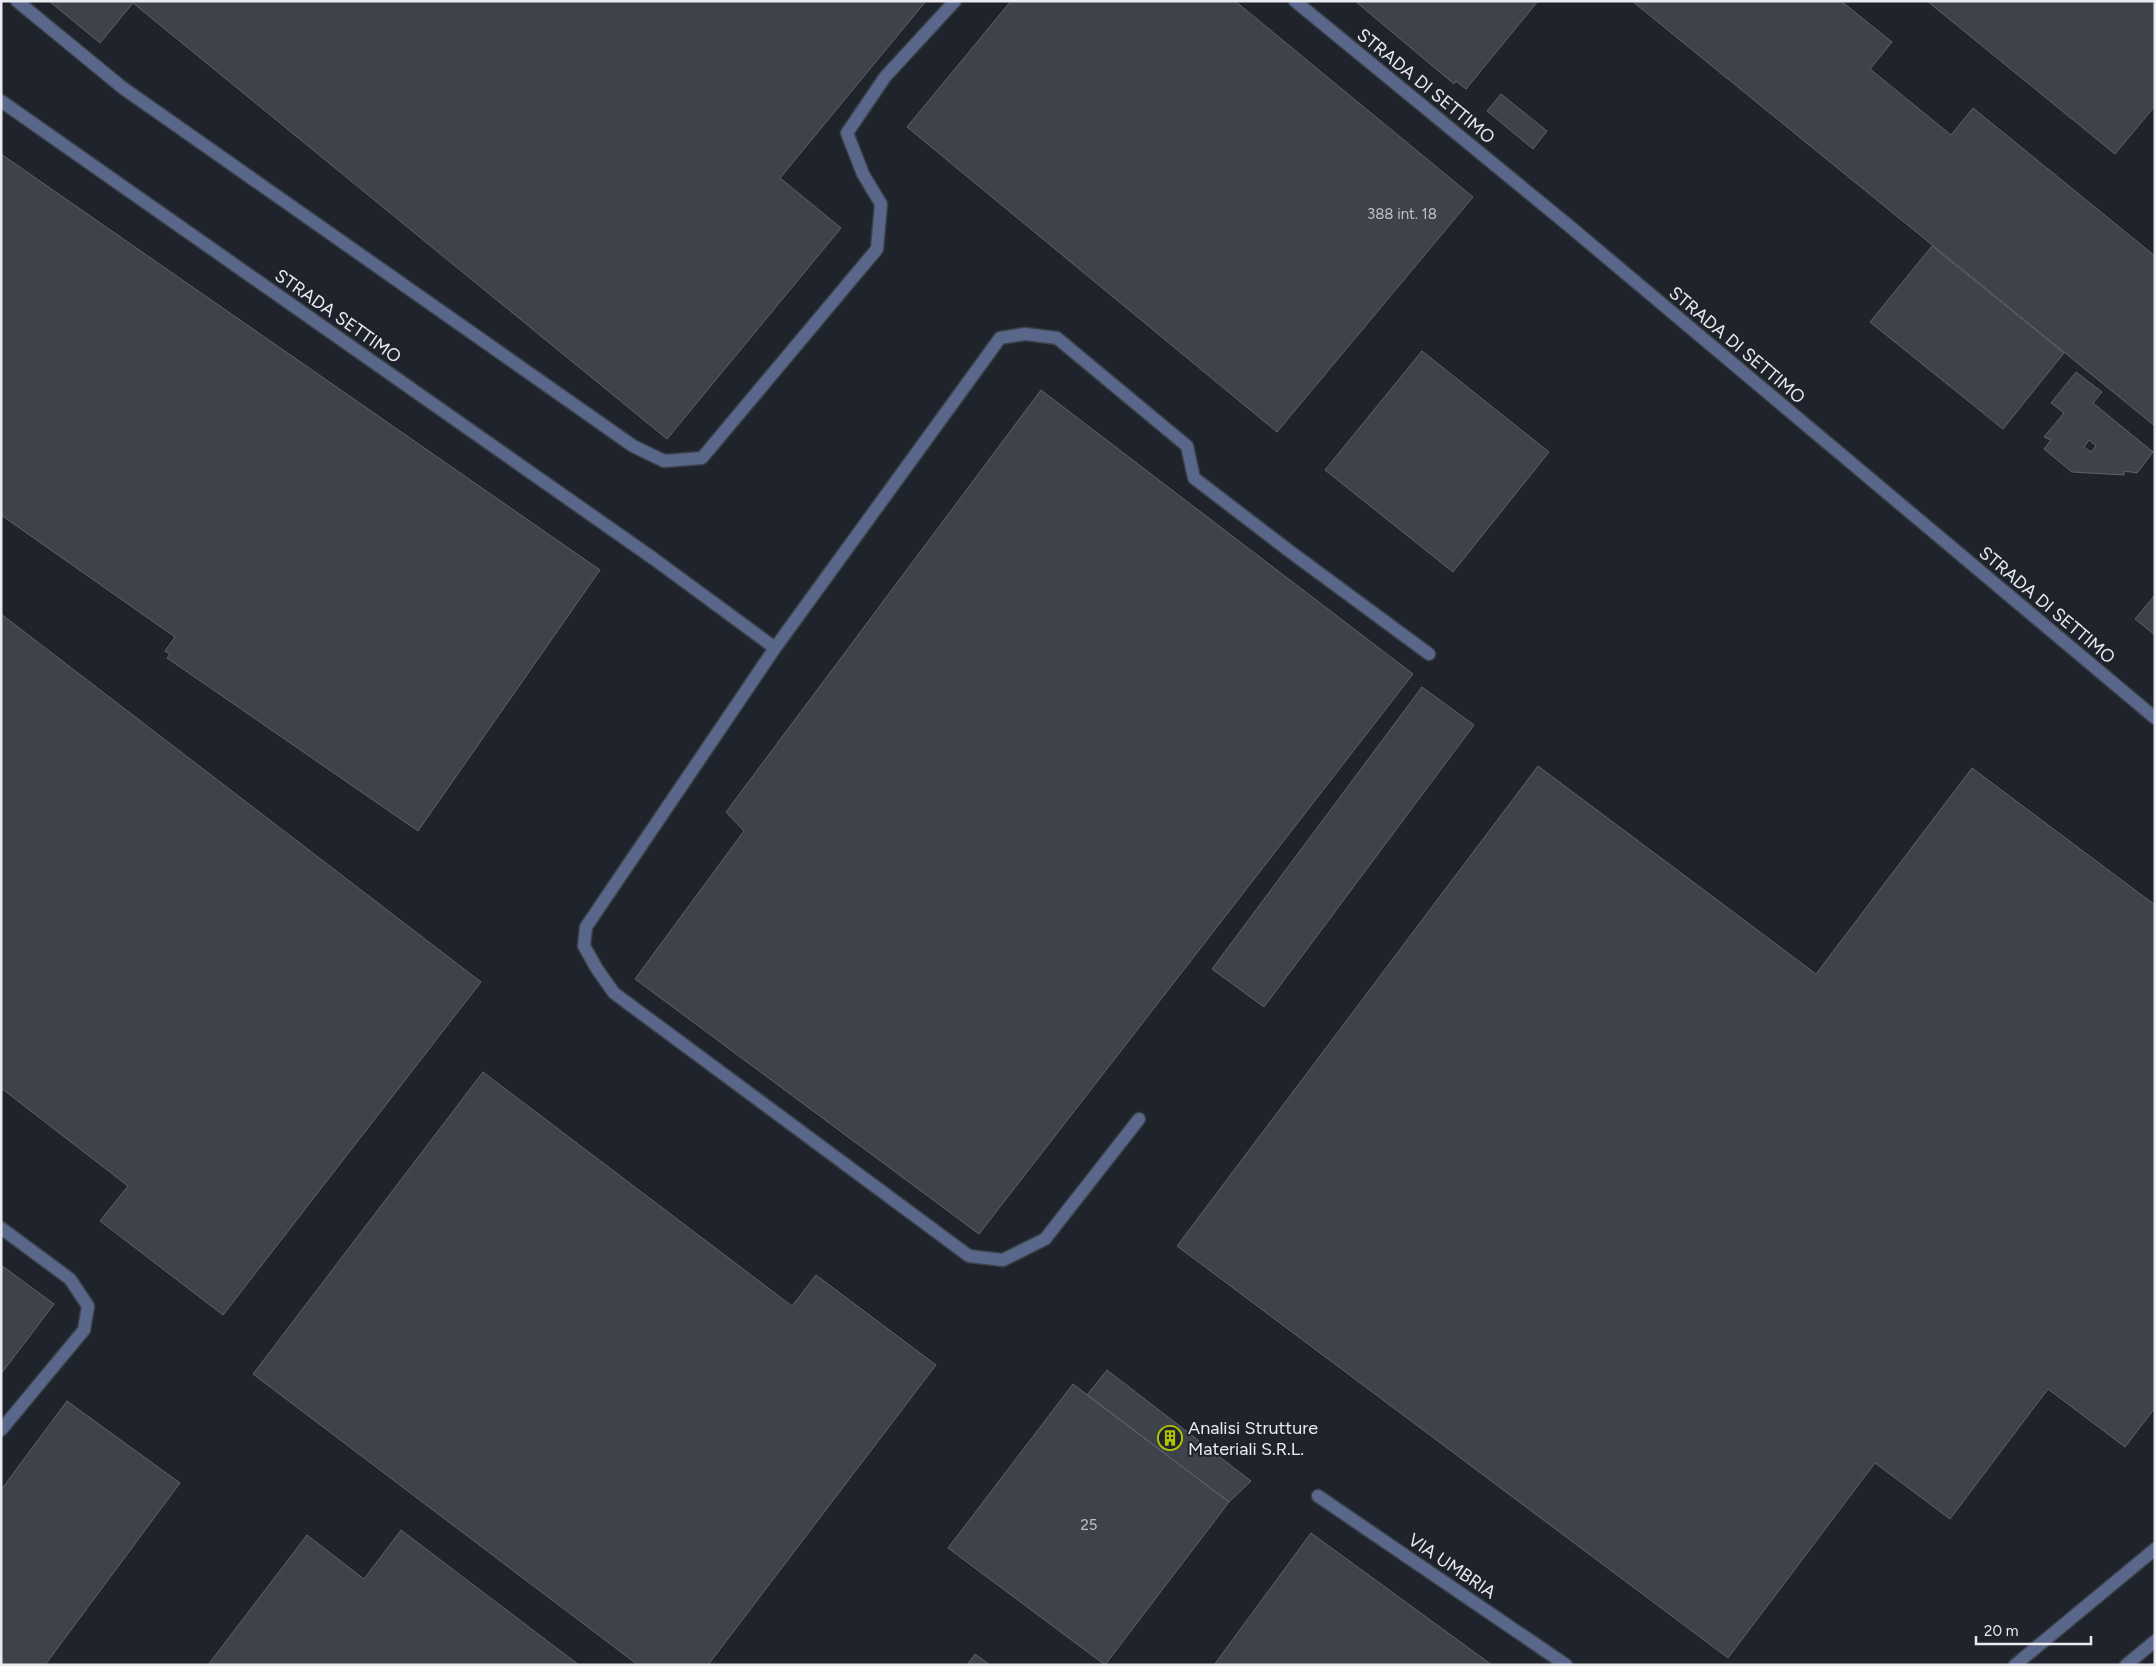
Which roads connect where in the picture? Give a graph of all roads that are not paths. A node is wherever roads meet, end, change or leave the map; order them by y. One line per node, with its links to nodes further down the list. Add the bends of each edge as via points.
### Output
1 (17, 1): 2 (street, via 131,94 633,446 664,460 702,458 877,249 881,204 863,174 847,134 885,77)
2 (955, 1)
3 (1294, 1): 7 (street, STRADA DI SETTIMO, via 1568,225)
4 (1, 101): 5 (street, STRADA SETTIMO, via 654,559)
5 (775, 648): 6 (street, via 1000,338 1025,334 1057,338 1187,446 1194,478); 8 (street, via 586,927 584,946 614,993 969,1256 1003,1260 1045,1239)
6 (1429, 654)
7 (2155, 718)
8 (1139, 1119)
9 (1, 1228): 10 (street, via 70,1279 88,1306 84,1330)
10 (1, 1430)
11 (1318, 1496): 14 (street, VIA UMBRIA)
12 (2155, 1549): 15 (street)
13 (2155, 1641): 16 (street)
14 (1566, 1665)
15 (2015, 1665)
16 (2126, 1665)

